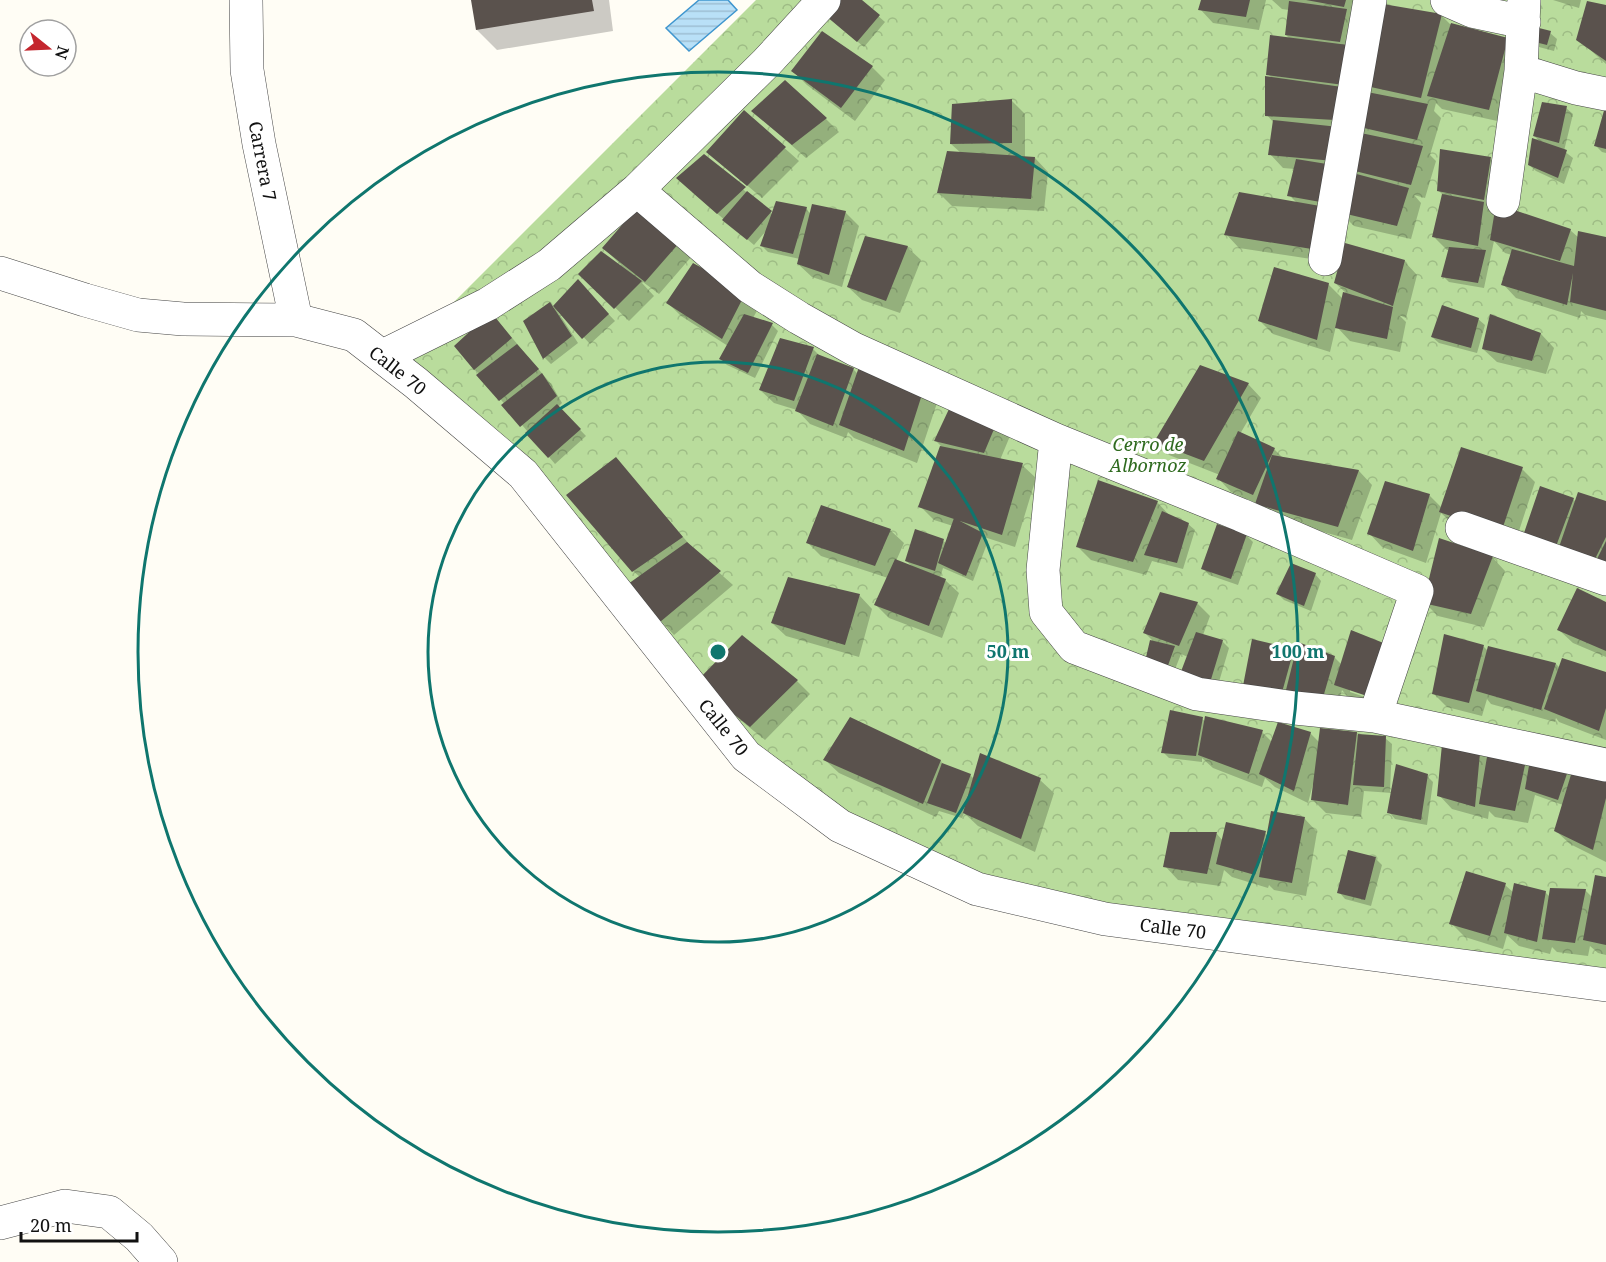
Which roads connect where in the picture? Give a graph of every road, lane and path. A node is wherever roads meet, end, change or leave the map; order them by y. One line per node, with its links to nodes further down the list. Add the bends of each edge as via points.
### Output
1 (246, 0): 12 (street, Carrera 7, via 247,70)
2 (824, 0): 8 (street)
3 (1370, 0): 10 (street)
4 (1447, 0): 5 (street, via 1472,11)
5 (1524, 11): 6 (street)
6 (1521, 71): 7 (street); 9 (street)
7 (1606, 94)
8 (637, 190): 13 (street, via 549,265 488,304); 14 (street, via 750,287 799,318 854,349)
9 (1503, 201)
10 (1325, 259)
11 (0, 273): 12 (street, Calle 70, via 138,315)
12 (296, 320): 13 (street, Calle 70, via 354,335)
13 (382, 356): 19 (street, Calle 70, via 523,474 746,756 840,826 977,889 1105,919)
14 (1056, 440): 17 (street, via 1417,591); 17 (street, via 1043,570 1046,612 1074,647 1197,694)
15 (1462, 528): 16 (street)
16 (1606, 579)
17 (1375, 716): 18 (street)
18 (1606, 765)
19 (1606, 985)
20 (0, 1223): 21 (street, via 65,1206 109,1212 140,1237)
21 (161, 1262)

